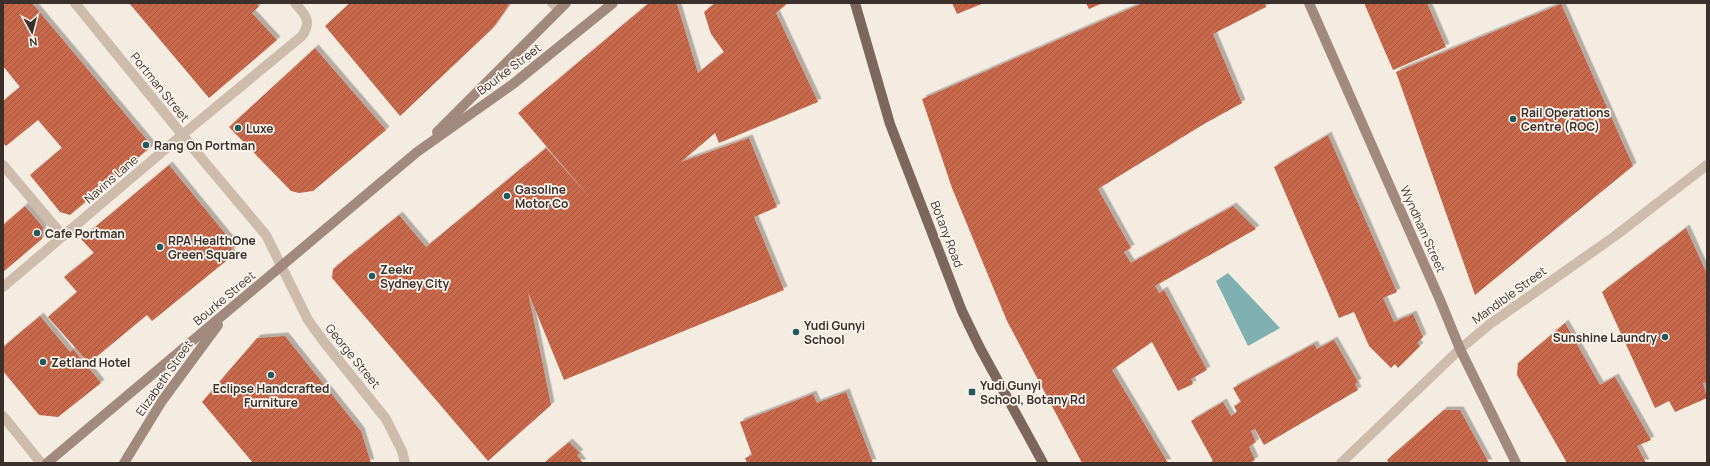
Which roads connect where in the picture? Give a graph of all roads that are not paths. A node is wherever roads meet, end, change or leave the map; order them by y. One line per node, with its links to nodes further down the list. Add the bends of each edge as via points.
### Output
1 (75, 3): 7 (street, Portman Street)
2 (295, 3): 7 (street, Navins Lane, via 308,20 308,27 302,36)
3 (613, 3): 8 (main road, Bourke Street, via 513,84)
4 (855, 3): 21 (main road, Botany Road, via 890,124 962,311)
5 (1309, 3): 15 (main road, Wyndham Street)
6 (559, 5): 8 (main road, Bourke Street)
7 (182, 135): 11 (street, Navins Lane); 12 (street, Portman Street, via 266,235)
8 (417, 152): 12 (main road, Bourke Street)
9 (3, 165): 11 (street)
10 (1707, 166): 15 (street, Mandible Street, via 1615,236 1500,315)
11 (63, 236): 13 (street, Navins Lane)
12 (282, 264): 14 (main road, Bourke Street); 20 (street, George Street, via 300,306 315,330 386,419 402,451)
13 (3, 287)
14 (229, 311): 18 (main road, Bourke Street); 19 (main road, Elizabeth Street, via 162,401)
15 (1460, 349): 22 (street, Mandible Street); 23 (main road, Wyndham Street)
16 (3, 416): 17 (street)
17 (42, 463)
18 (47, 463)
19 (124, 463)
20 (405, 463)
21 (1043, 463)
22 (1341, 463)
23 (1516, 463)

